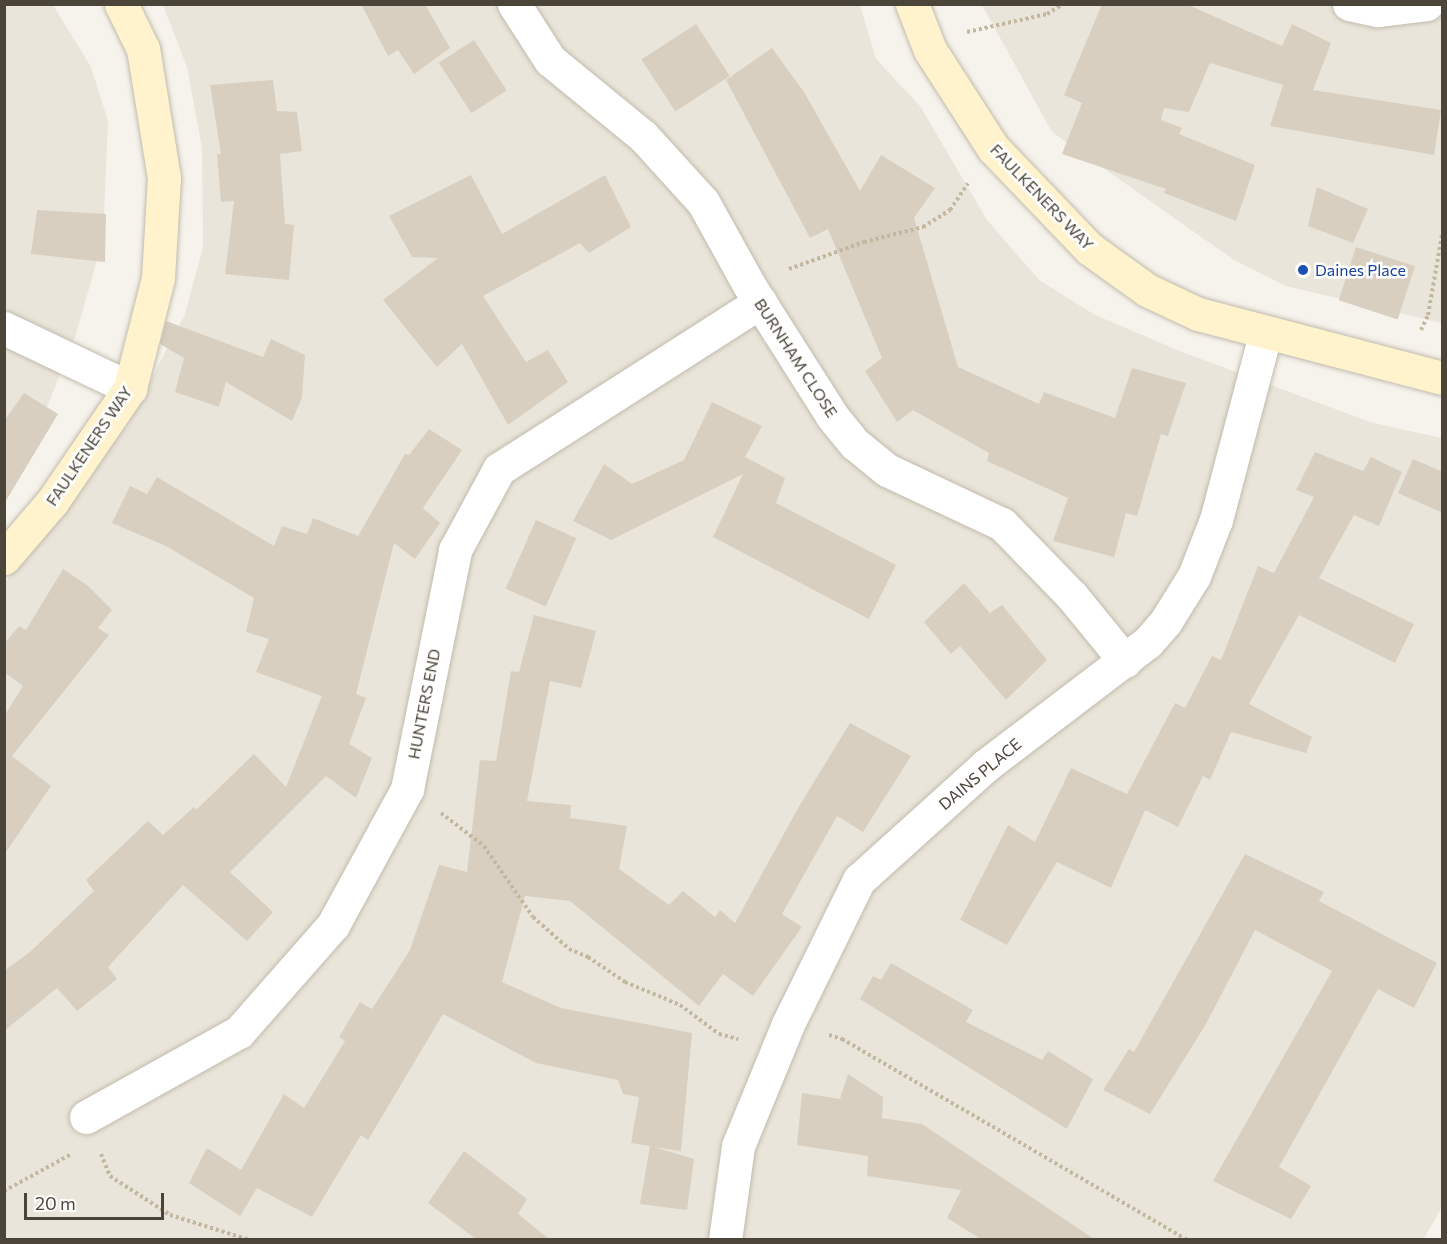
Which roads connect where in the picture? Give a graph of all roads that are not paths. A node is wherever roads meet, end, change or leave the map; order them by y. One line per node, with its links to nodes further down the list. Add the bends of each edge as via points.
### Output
1 (121, 4): 10 (street, FAULKENERS WAY, via 143,49 164,178 159,278)
2 (514, 4): 6 (street, BURNHAM CLOSE, via 550,60 643,136 703,202)
3 (912, 4): 8 (street, FAULKENERS WAY, via 930,50 993,148 1090,249 1147,290 1198,314)
4 (1349, 4): 5 (street, via 1378,10)
5 (1427, 4)
6 (754, 293): 12 (street, BURNHAM CLOSE, via 832,416 855,444 887,470 1002,524 1072,596); 13 (street, HUNTERS END, via 499,469 455,550 407,789 333,925 239,1032)
7 (4, 328): 10 (street)
8 (1265, 334): 9 (street, FAULKENERS WAY); 12 (street, DAINS PLACE, via 1216,520 1194,576 1166,621)
9 (1443, 378)
10 (130, 388): 11 (street, FAULKENERS WAY, via 52,501)
11 (4, 558)
12 (1125, 661): 14 (street, DAINS PLACE, via 985,766 859,880 788,1024 738,1146)
13 (86, 1117)
14 (725, 1239)

